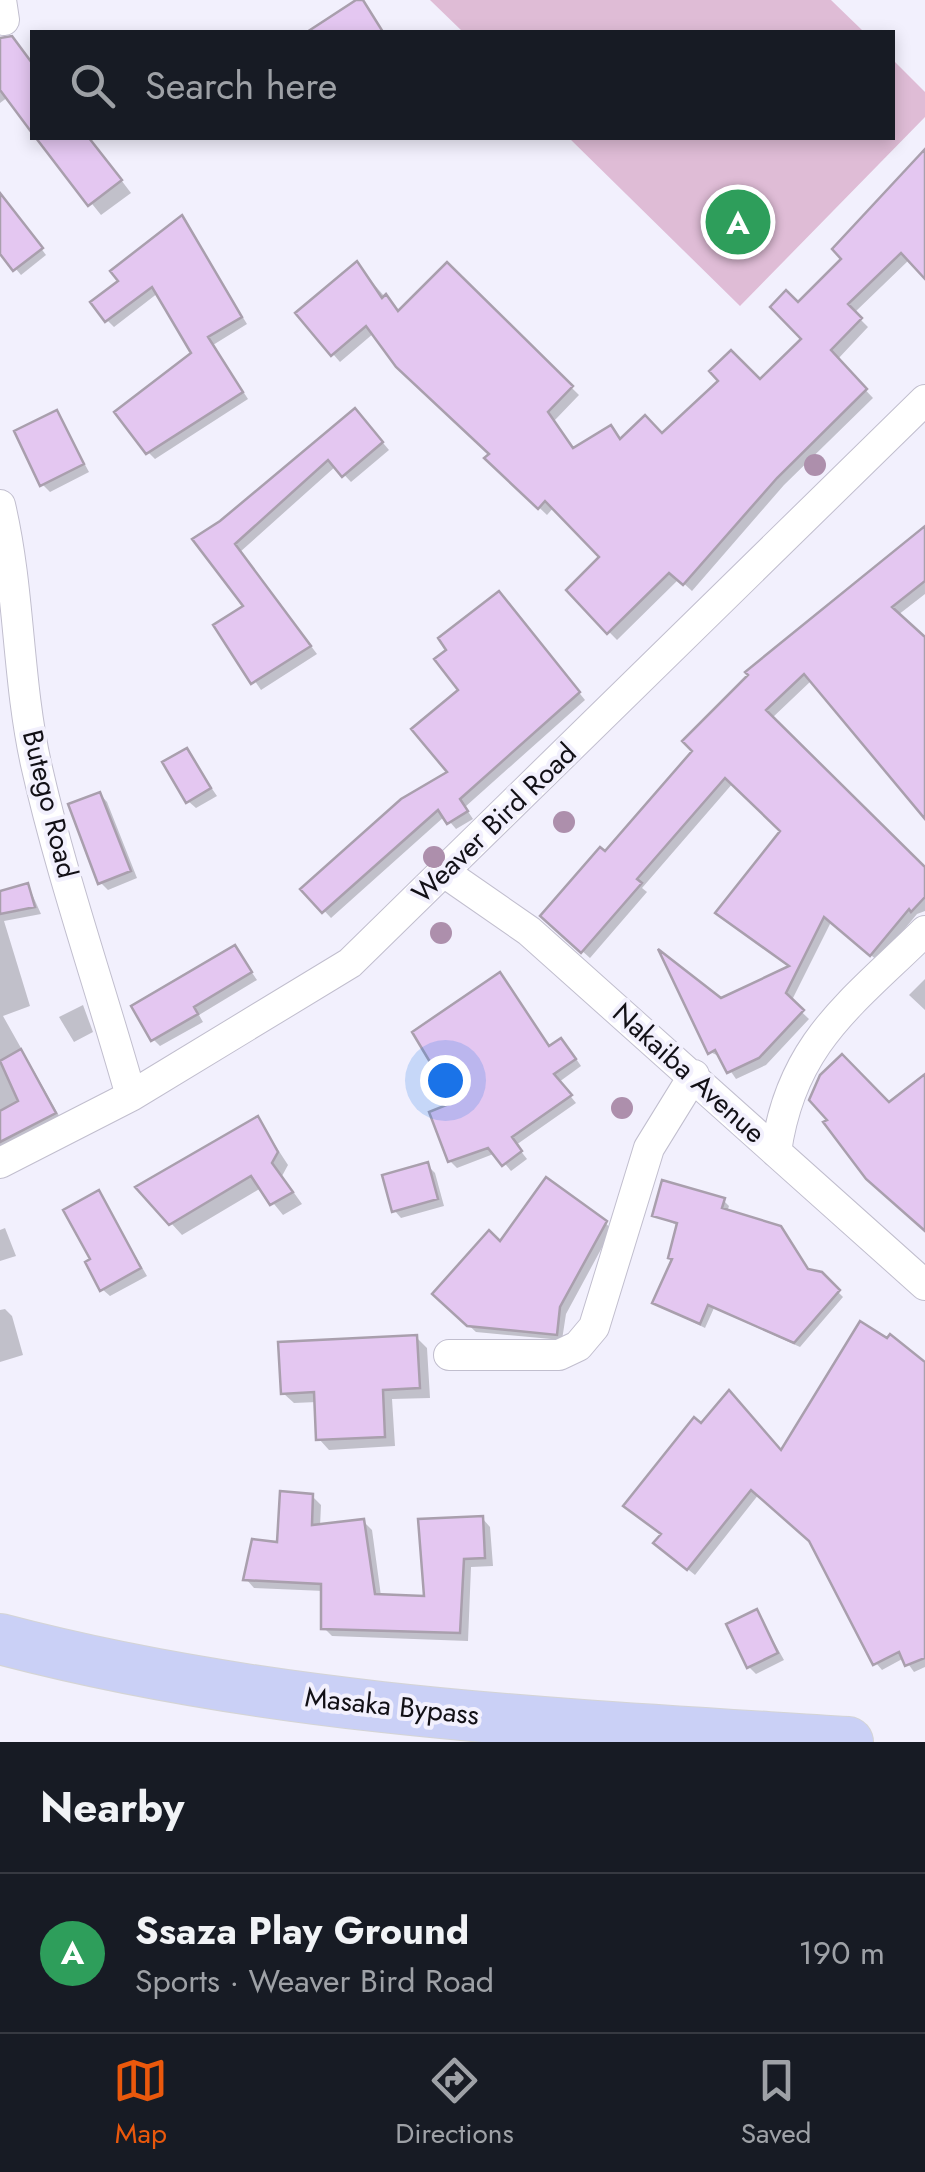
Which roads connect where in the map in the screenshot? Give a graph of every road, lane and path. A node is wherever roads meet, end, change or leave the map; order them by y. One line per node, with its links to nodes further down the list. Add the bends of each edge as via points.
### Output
1 (925, 400): 3 (street, Weaver Bird Road)
2 (0, 505): 6 (street, Butego Road, via 36,764)
3 (444, 872): 5 (street, Nakaiba Avenue, via 529,931); 6 (street, Weaver Bird Road, via 350,963)
4 (925, 931): 7 (street, via 815,1040 802,1062)
5 (694, 1075): 7 (street, Nakaiba Avenue); 10 (street, via 649,1148 594,1327 578,1346 559,1355)
6 (131, 1096): 8 (street, Weaver Bird Road)
7 (776, 1152): 9 (street, Nakaiba Avenue)
8 (0, 1164)
9 (925, 1285)
10 (449, 1354)
11 (0, 1639): 12 (highway, Masaka Bypass, via 247,1692 556,1723)
12 (848, 1742)

